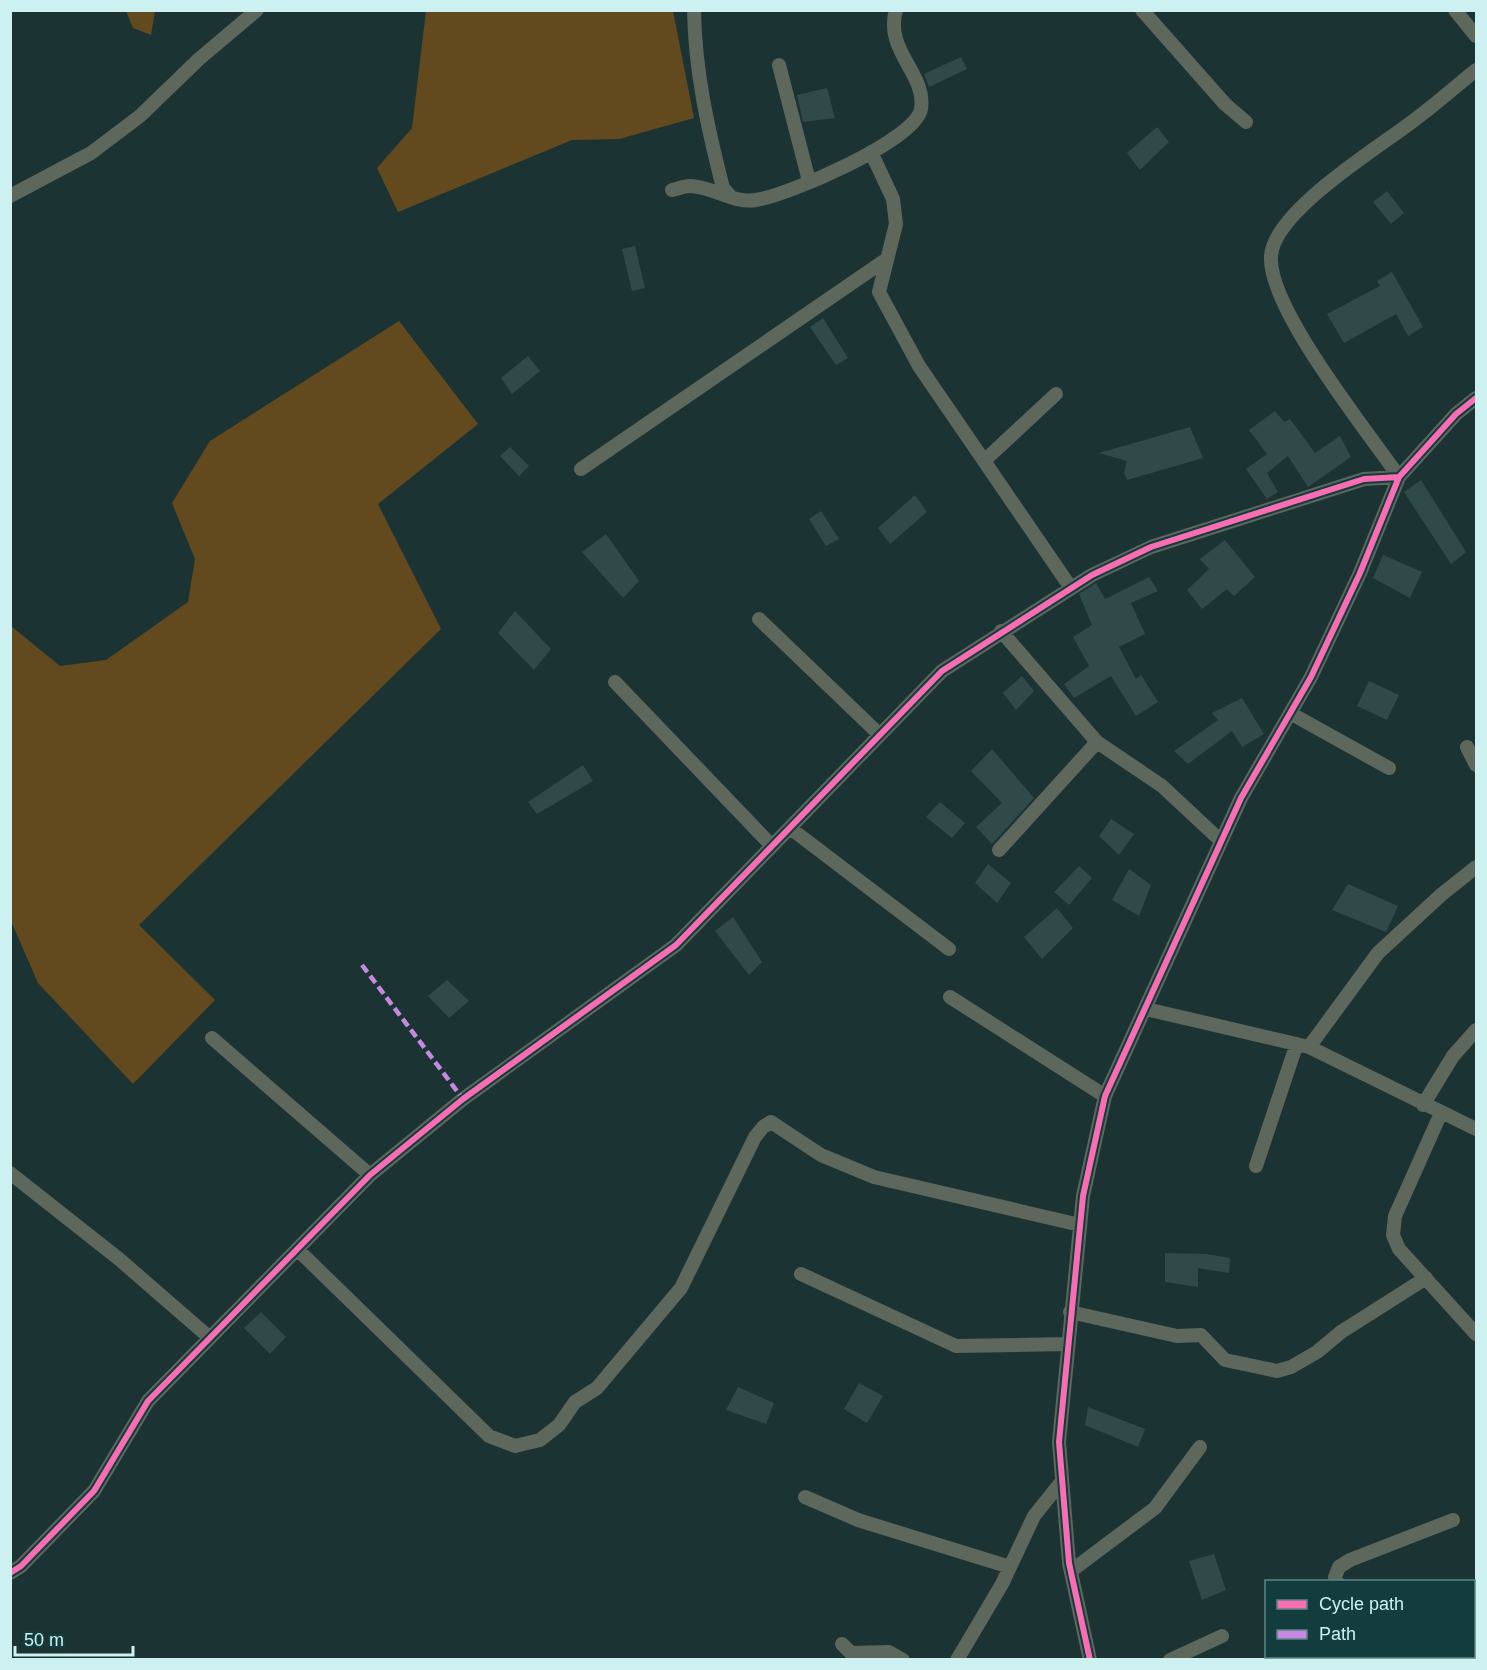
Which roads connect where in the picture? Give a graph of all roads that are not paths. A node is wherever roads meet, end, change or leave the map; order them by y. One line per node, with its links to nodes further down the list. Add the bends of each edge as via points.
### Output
1 (257, 10): 13 (street, via 132,122 91,153)
2 (694, 10): 14 (street, via 695,49 705,115 723,188)
3 (896, 10): 10 (street, via 892,30 922,101 920,115 890,143)
4 (1142, 10): 9 (street, via 1225,104)
5 (1455, 10): 6 (street)
6 (1476, 36)
7 (779, 65): 11 (street)
8 (1476, 70): 20 (street, via 1297,212 1277,236 1271,256 1275,287 1302,339)
9 (1246, 122)
10 (872, 152): 11 (street); 15 (street, via 893,200 896,224)
11 (809, 181): 14 (street, via 755,201)
12 (672, 190): 14 (street, via 690,186)
13 (10, 196)
14 (732, 198)
15 (884, 261): 18 (street, via 879,292 919,366); 19 (street)
16 (1056, 394): 18 (street)
17 (1476, 398): 20 (street, via 1456,414)
18 (984, 461): 21 (street)
19 (581, 469)
20 (1399, 477): 21 (street, via 1364,479 1151,548); 25 (street, via 1311,677)
21 (1071, 588): 23 (street)
22 (759, 619): 26 (street)
23 (1001, 631): 26 (street, via 942,671); 27 (street)
24 (615, 682): 33 (street)
25 (1290, 713): 30 (street); 32 (street)
26 (880, 735): 31 (street)
27 (1096, 742): 32 (street, via 1162,786); 34 (street)
28 (1467, 747): 29 (street)
29 (1476, 765)
30 (1389, 768)
31 (790, 828): 33 (street); 36 (street)
32 (1221, 841): 38 (street)
33 (772, 846): 48 (street, via 676,945 463,1099)
34 (999, 850)
35 (1476, 867): 41 (street, via 1378,953)
36 (949, 949)
37 (950, 998): 42 (street)
38 (1146, 1009): 41 (street); 42 (street)
39 (1476, 1030): 43 (street, via 1453,1056)
40 (212, 1038): 48 (street)
41 (1302, 1046): 43 (street); 46 (street)
42 (1105, 1096): 49 (street)
43 (1423, 1105): 44 (street)
44 (1441, 1113): 45 (street); 52 (street, via 1395,1216 1393,1235 1399,1249)
45 (1476, 1129)
46 (1257, 1166)
47 (10, 1173): 55 (street, via 119,1259)
48 (370, 1175): 50 (street)
49 (1080, 1225): 50 (street, via 874,1177 821,1155 771,1122 755,1137 691,1272 667,1307 597,1388 575,1402 559,1425 540,1440 515,1446 489,1436); 53 (street)
50 (297, 1249): 55 (street)
51 (801, 1274): 56 (street, via 956,1346)
52 (1426, 1278): 53 (street, via 1341,1332 1317,1352 1277,1371 1225,1360 1201,1335 1177,1336); 54 (street)
53 (1070, 1312): 56 (street)
54 (1476, 1334)
55 (210, 1338): 63 (street, via 148,1401 94,1491)
56 (1067, 1344): 58 (street, via 1059,1442)
57 (1200, 1447): 62 (street, via 1155,1508)
58 (1062, 1480): 61 (street, via 1034,1516); 62 (street)
59 (805, 1497): 61 (street, via 858,1520)
60 (1453, 1520): 64 (street, via 1350,1560 1339,1567)
61 (1010, 1567): 68 (street)
62 (1071, 1571): 69 (street)
63 (10, 1573)
64 (1336, 1580)
65 (1222, 1636): 70 (street)
66 (842, 1644): 67 (street, via 851,1653 889,1652)
67 (903, 1659)
68 (957, 1659)
69 (1090, 1659)
70 (1170, 1659)

